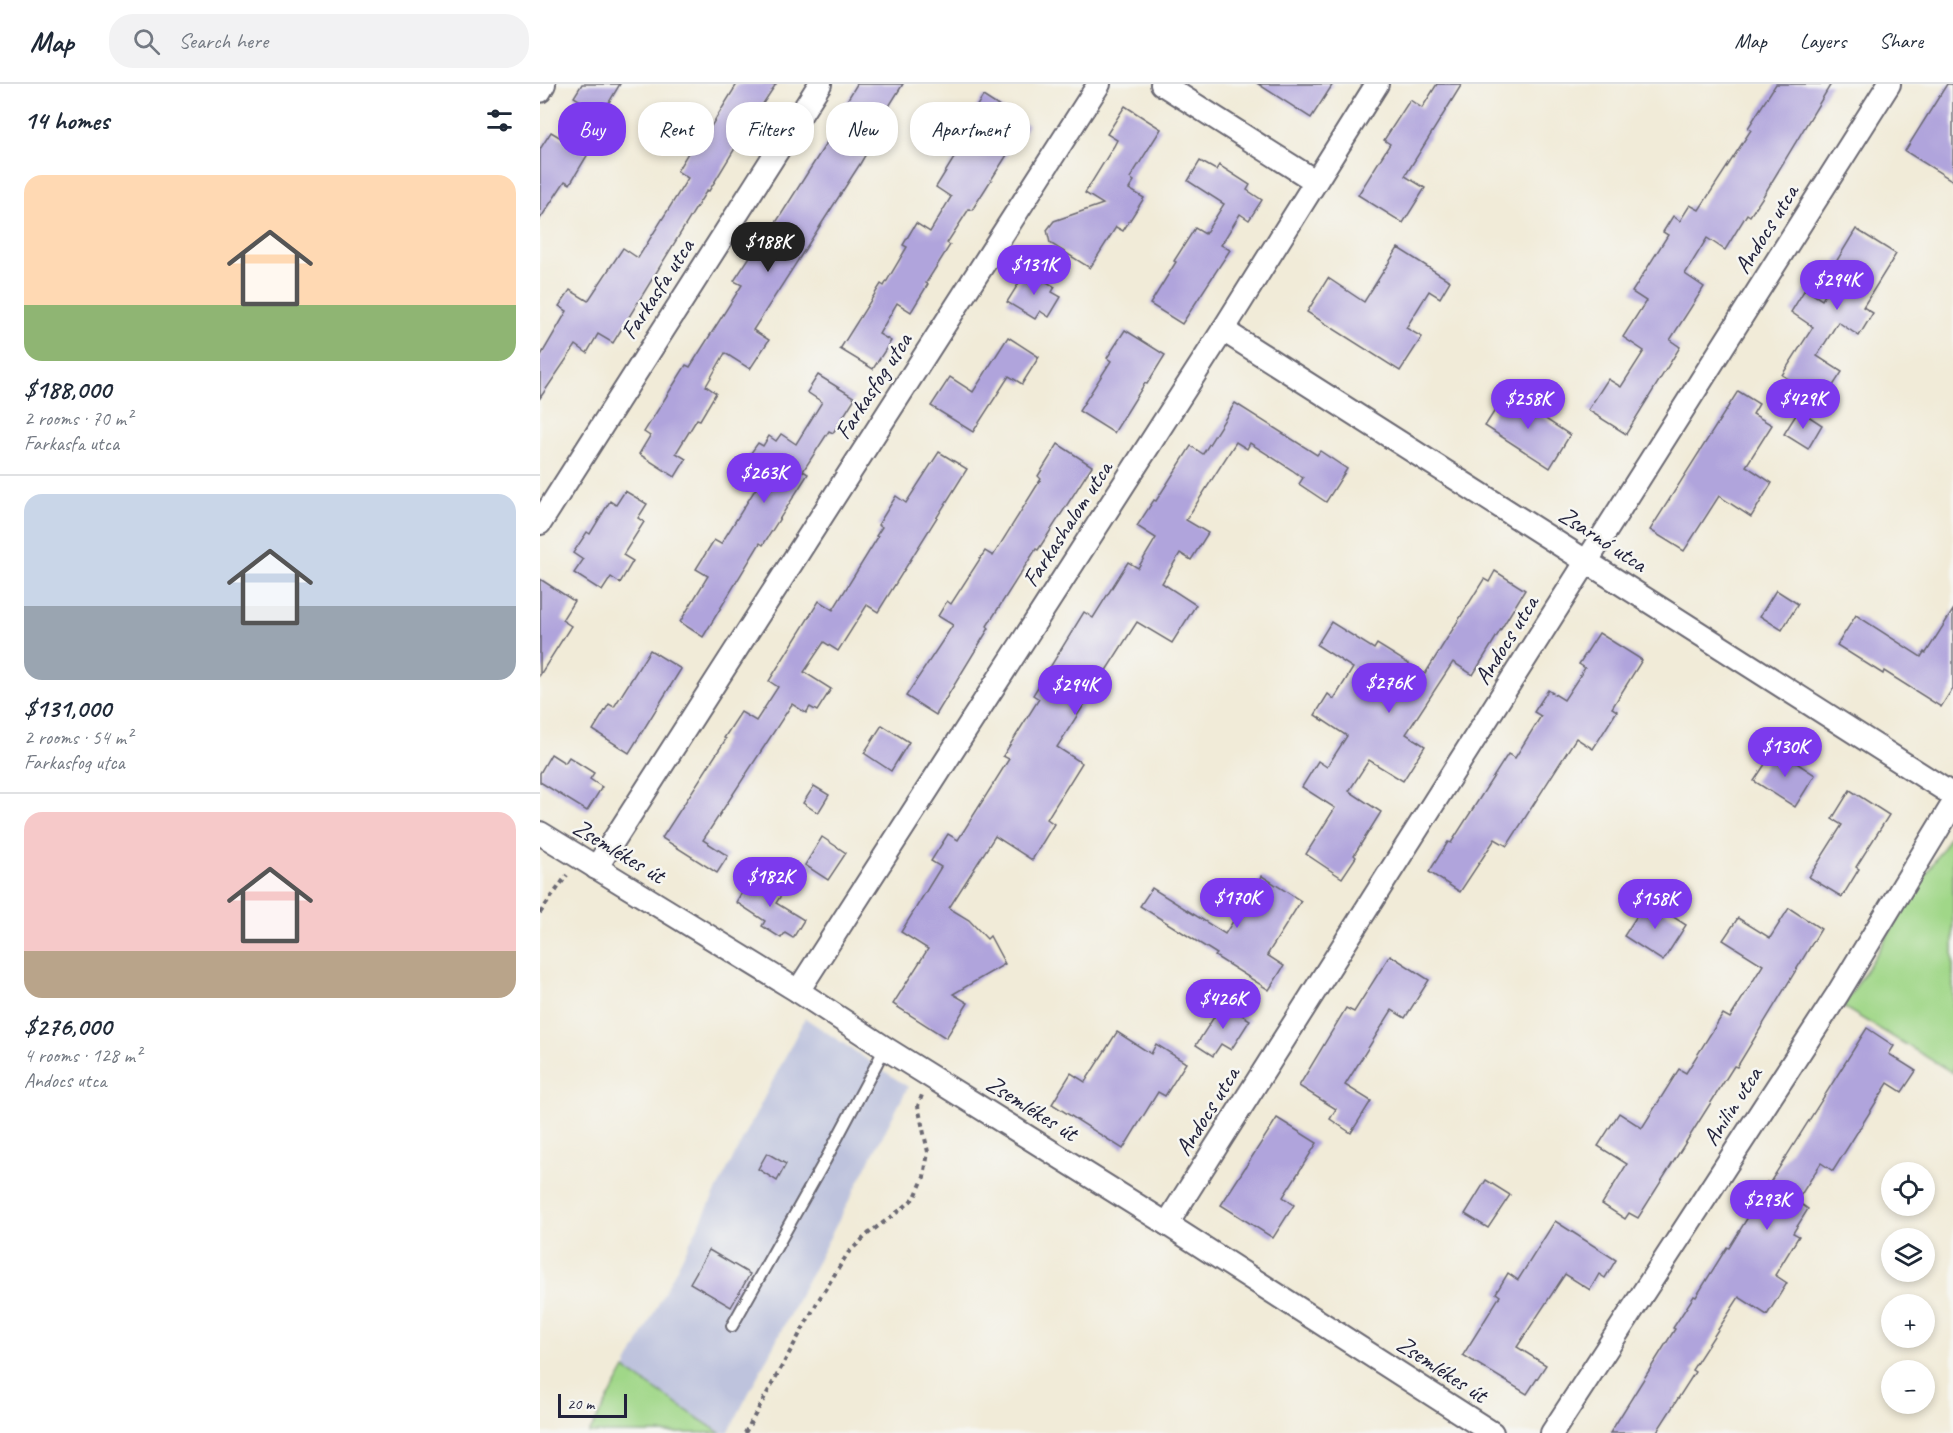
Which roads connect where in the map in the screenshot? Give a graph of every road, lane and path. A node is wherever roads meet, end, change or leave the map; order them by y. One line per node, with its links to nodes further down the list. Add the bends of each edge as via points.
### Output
1 (544, 84): 7 (street)
2 (820, 84): 10 (street, Farkasfa utca)
3 (1099, 84): 15 (street, Farkasfog utca)
4 (1162, 84): 8 (street)
5 (1377, 84): 8 (street, Farkashalom utca)
6 (1890, 84): 11 (street, Andocs utca)
7 (540, 91)
8 (1316, 181): 9 (street, Farkashalom utca)
9 (1223, 330): 11 (street, Zsarnó utca); 18 (street, Farkashalom utca)
10 (540, 523)
11 (1588, 561): 12 (street, Zsarnó utca); 21 (street, Andocs utca)
12 (1953, 795)
13 (1953, 804): 25 (street, Anilin utca, via 1837,995)
14 (540, 833): 15 (street, Zsemlékes út)
15 (596, 868): 18 (street, Zsemlékes út)
16 (567, 875): 17 (path)
17 (540, 913)
18 (798, 991): 19 (street, Zsemlékes út)
19 (885, 1048): 20 (street, Zsemlékes út); 22 (lane)
20 (930, 1076): 21 (street, Zsemlékes út); 23 (path, via 918,1106 928,1152 924,1177 915,1197 848,1253)
21 (1167, 1224): 24 (street, Zsemlékes út)
22 (732, 1326)
23 (745, 1433)
24 (1492, 1433)
25 (1552, 1433)

